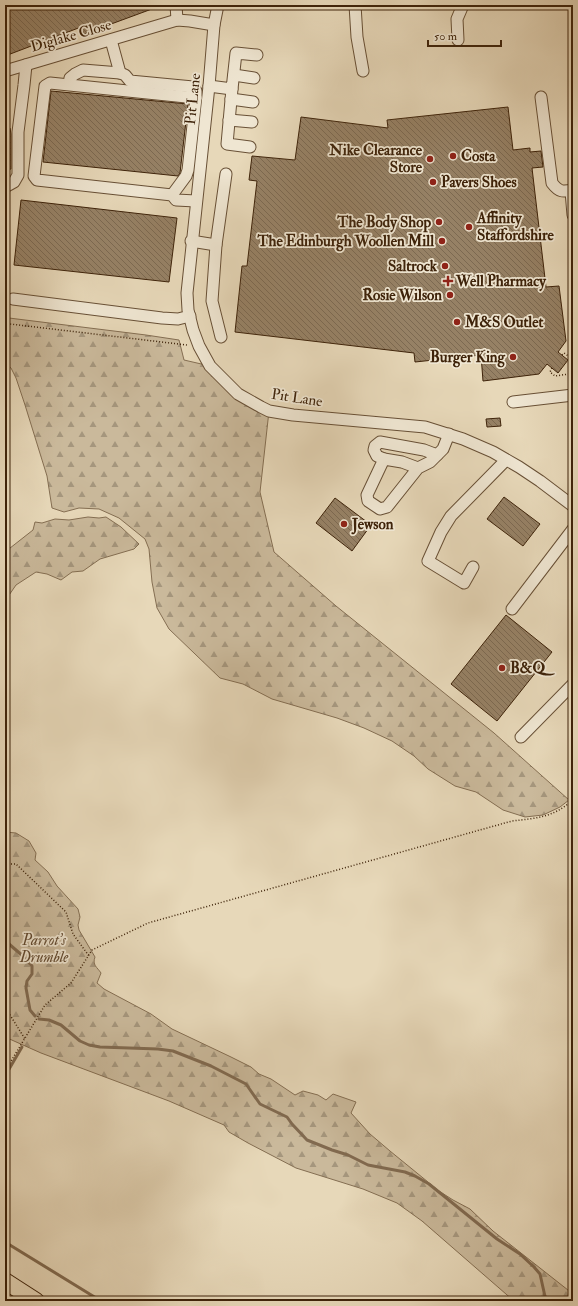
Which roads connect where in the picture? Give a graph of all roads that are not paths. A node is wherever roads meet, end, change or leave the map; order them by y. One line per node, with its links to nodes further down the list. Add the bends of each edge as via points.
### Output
1 (176, 5): 5 (street)
2 (218, 5): 6 (street, Pit Lane)
3 (355, 5): 12 (street)
4 (463, 5): 8 (street, via 457,19)
5 (177, 20): 6 (street, Diglake Close); 7 (street, Diglake Close)
6 (214, 25): 18 (street, Pit Lane)
7 (111, 40): 10 (street, Diglake Close); 13 (street)
8 (458, 40)
9 (257, 56): 14 (street, via 236,53)
10 (26, 65): 11 (street, Diglake Close); 26 (street, via 18,132 18,175 14,182)
11 (5, 71)
12 (363, 71)
13 (120, 74): 16 (street, via 83,70 70,78); 17 (street, via 125,75)
14 (234, 75): 15 (street); 19 (street)
15 (254, 78)
16 (69, 84): 17 (street); 28 (street, via 50,82 45,86 35,178)
17 (129, 86): 28 (street, via 196,98 188,170)
18 (209, 86): 19 (street); 29 (street, Pit Lane)
19 (232, 94): 21 (street); 22 (street)
20 (541, 97): 27 (street, via 552,183 556,189)
21 (253, 102)
22 (229, 120): 23 (street); 24 (street, via 227,144)
23 (252, 122)
24 (250, 147)
25 (226, 174): 32 (street)
26 (5, 187)
27 (572, 190): 30 (street)
28 (172, 195): 29 (street, via 176,200)
29 (196, 201): 31 (street, Pit Lane)
30 (573, 215)
31 (191, 241): 32 (street); 34 (street, Pit Lane, via 187,293)
32 (216, 245): 35 (street, via 212,301)
33 (13, 299): 34 (street, via 162,318 178,319)
34 (190, 316): 38 (street, Pit Lane, via 199,346 210,366 238,394 269,411 425,427)
35 (221, 337)
36 (573, 395): 37 (street)
37 (513, 402)
38 (449, 434): 39 (street, via 443,449); 41 (street, Pit Lane, via 463,438)
39 (436, 455): 40 (street, via 424,450 380,442 374,450 377,456); 42 (street, via 430,462)
40 (384, 459): 42 (street); 42 (street, via 367,495 368,501 380,509 387,507)
41 (506, 460): 43 (street, Pit Lane); 45 (street, via 451,516 428,561 464,583)
42 (418, 468)
43 (573, 506)
44 (573, 529): 46 (street)
45 (473, 567)
46 (512, 609)
47 (573, 684): 48 (street)
48 (521, 737)
49 (5, 1281): 50 (highway)
50 (36, 1301)

